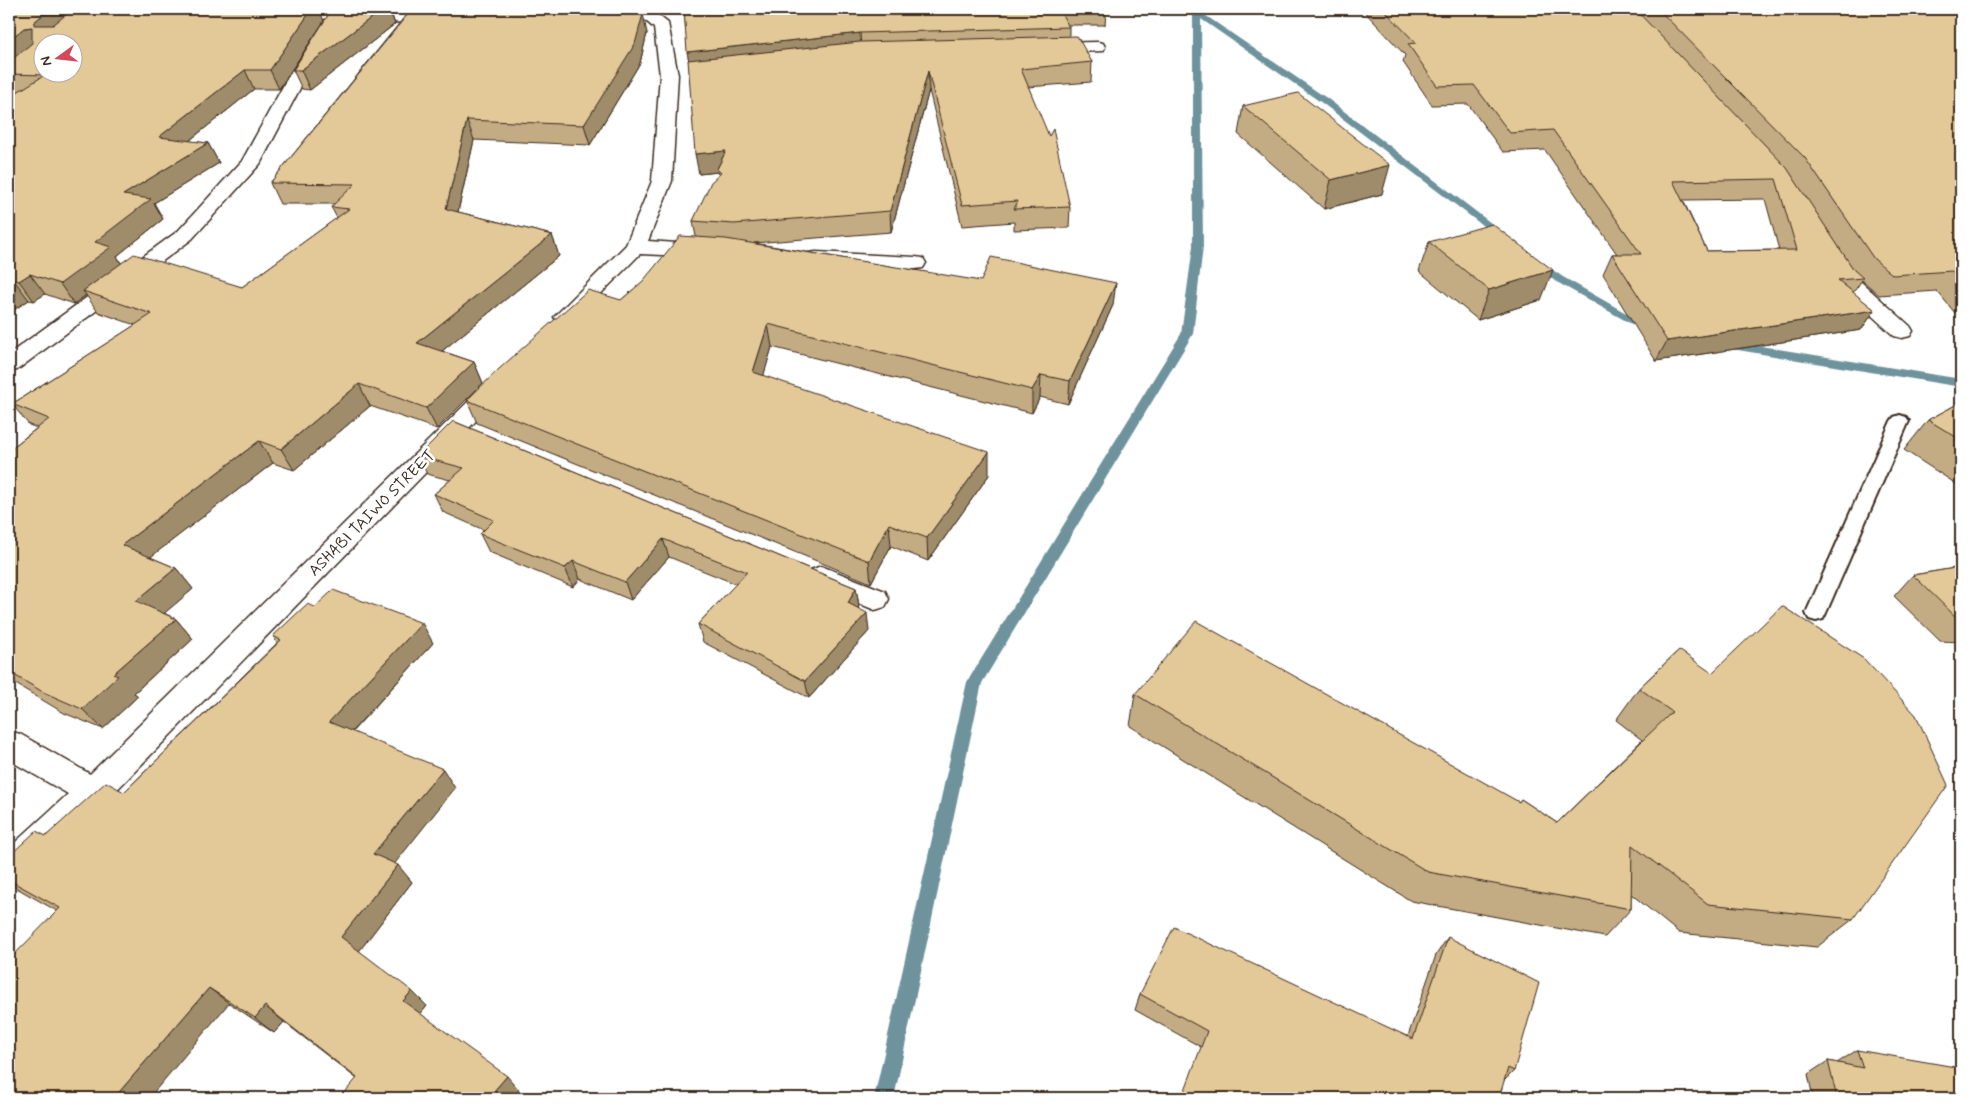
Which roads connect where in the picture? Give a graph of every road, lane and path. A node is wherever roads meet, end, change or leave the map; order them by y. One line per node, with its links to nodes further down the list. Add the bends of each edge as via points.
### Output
1 (276, 9): 2 (street)
2 (337, 15): 4 (street); 14 (street, via 297,77 250,164 185,235)
3 (636, 17): 8 (street, via 662,26 679,74 662,181)
4 (455, 19)
5 (1097, 47): 6 (street)
6 (1028, 49)
7 (1826, 245): 12 (street, via 1852,284)
8 (635, 247): 9 (street); 13 (street)
9 (722, 252)
10 (799, 257): 11 (street)
11 (915, 263)
12 (1902, 331)
13 (546, 337)
14 (9, 365)
15 (512, 371): 17 (street, ASHABI TAIWO STREET)
16 (1900, 421): 21 (lane)
17 (458, 426): 18 (street); 23 (street, ASHABI TAIWO STREET)
18 (485, 437)
19 (802, 569): 20 (street)
20 (875, 599)
21 (1816, 613)
22 (9, 744): 23 (street)
23 (93, 792): 24 (street, ASHABI TAIWO STREET)
24 (9, 870)

